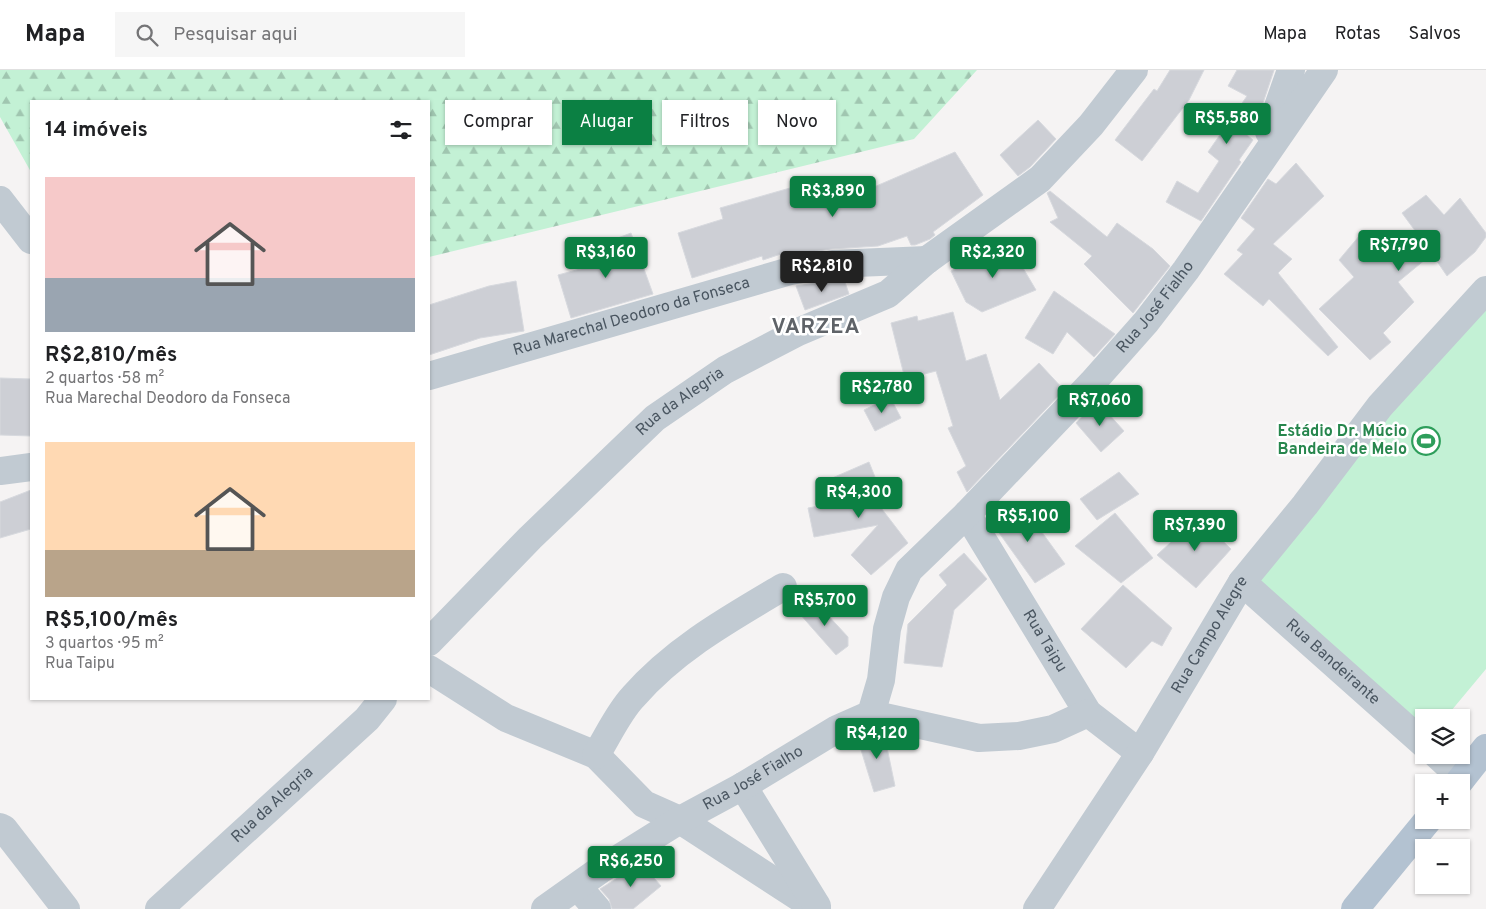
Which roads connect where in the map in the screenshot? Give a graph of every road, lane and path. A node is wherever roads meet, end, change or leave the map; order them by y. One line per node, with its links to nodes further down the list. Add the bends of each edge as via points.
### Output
1 (1134, 70): 7 (street, Rua da Alegria, via 1091,125 1040,179)
2 (1291, 70): 4 (street)
3 (1324, 70): 4 (street, Rua José Fialho)
4 (1258, 165): 12 (street, Rua José Fialho, via 1146,322)
5 (0, 200): 6 (street)
6 (30, 239)
7 (927, 260): 9 (street, Rua Marechal Deodoro da Fonseca, via 833,264 790,271); 15 (street, Rua da Alegria, via 888,294 798,332 725,370 655,418 530,538)
8 (1486, 290): 13 (street, Rua Campo Alegre, via 1380,406)
9 (430, 376)
10 (30, 467): 11 (street)
11 (0, 471)
12 (966, 514): 18 (street, Rua José Fialho, via 909,570 896,597 886,629 881,680); 19 (street, Rua Taipu)
13 (1242, 582): 20 (street, Rua Bandeirante); 21 (street, Rua Campo Alegre)
14 (783, 587): 23 (street, via 716,626 672,658 632,698)
15 (430, 641)
16 (430, 670): 23 (street, via 506,718)
17 (382, 700): 33 (street, Rua da Alegria, via 367,719)
18 (870, 714): 19 (street, via 979,738 1019,736 1053,729); 27 (street, Rua José Fialho, via 837,729)
19 (1088, 714): 21 (street, Rua Taipu)
20 (1415, 736)
21 (1140, 753): 37 (street, Rua Campo Alegre)
22 (1484, 754): 26 (main road)
23 (596, 755): 28 (street, via 644,804)
24 (1446, 764): 25 (street)
25 (1455, 774)
26 (1466, 774)
27 (743, 786): 28 (street, Rua José Fialho); 36 (street)
28 (680, 820): 31 (street, Rua José Fialho); 36 (street)
29 (0, 827): 32 (street)
30 (1421, 829): 38 (main road)
31 (578, 887): 34 (street, Rua José Fialho); 35 (street)
32 (66, 909)
33 (159, 909)
34 (546, 909)
35 (597, 909)
36 (818, 909)
37 (1037, 909)
38 (1355, 909)

